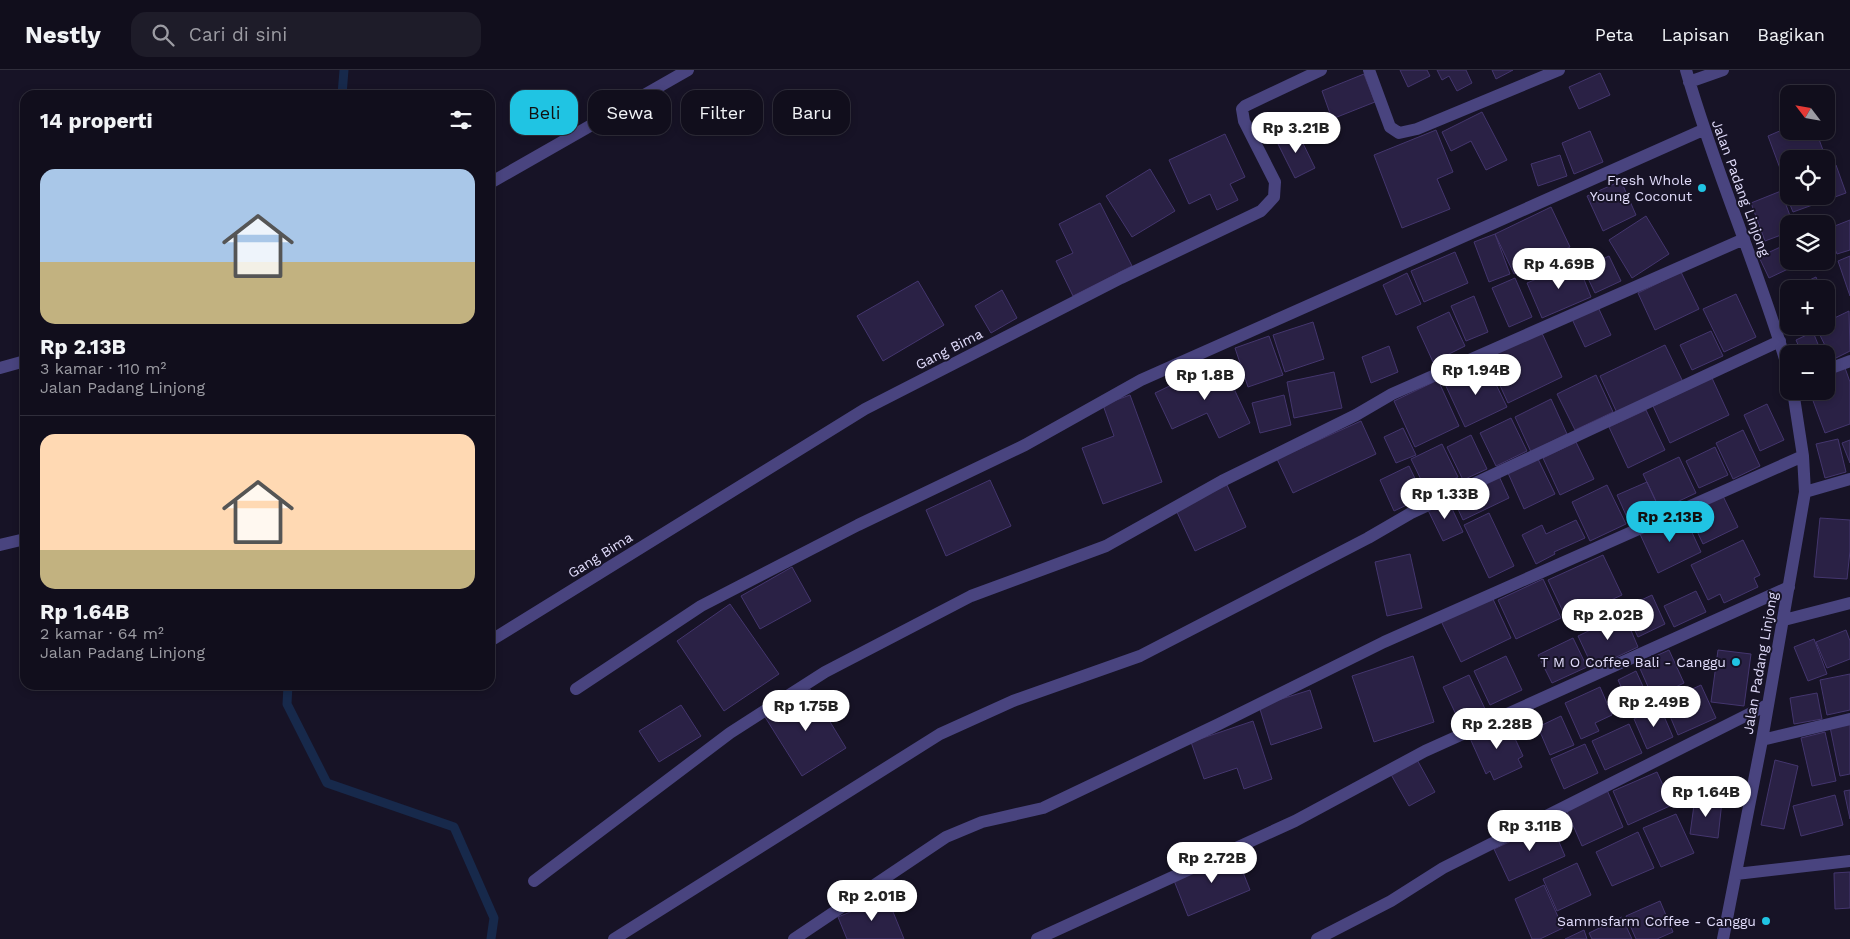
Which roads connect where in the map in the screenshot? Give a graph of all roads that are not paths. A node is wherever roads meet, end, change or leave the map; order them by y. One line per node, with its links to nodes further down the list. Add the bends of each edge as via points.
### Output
1 (688, 70): 8 (street)
2 (1321, 70): 25 (street, Gang Bima, via 1242,109 1244,121 1275,182 1274,197 1260,211 865,409)
3 (1369, 70): 4 (street, via 1390,127 1398,133 1416,129)
4 (1559, 70)
5 (1723, 70): 6 (street)
6 (1687, 76): 7 (street, Jalan Padang Linjong)
7 (1704, 130): 9 (street, Jalan Padang Linjong); 26 (street, via 1141,380 1026,445 858,525 701,606)
8 (495, 180)
9 (1744, 239): 10 (street, Jalan Padang Linjong); 32 (street, via 1392,394 1222,481 1106,546 971,596 825,672 730,733)
10 (1780, 341): 11 (street, Jalan Padang Linjong); 33 (street, via 1411,513 1140,656 1013,701 940,734)
11 (1781, 345)
12 (1850, 361): 14 (street)
13 (20, 362): 15 (street)
14 (1835, 367)
15 (0, 368)
16 (1794, 400): 17 (street, Jalan Padang Linjong)
17 (1803, 456): 19 (street, Jalan Padang Linjong); 34 (street, via 1384,642 1044,808 982,822 946,837)
18 (1850, 479): 19 (street)
19 (1805, 492): 22 (street, Jalan Padang Linjong)
20 (20, 540): 21 (street)
21 (0, 545)
22 (1789, 587): 24 (street, Jalan Padang Linjong); 35 (street, via 1425,751 1296,821)
23 (1850, 603): 24 (street)
24 (1784, 620): 27 (street, Jalan Padang Linjong)
25 (495, 638)
26 (576, 689)
27 (1767, 705): 29 (street, Jalan Padang Linjong); 36 (street, via 1443,868 1391,901)
28 (1850, 719): 29 (street)
29 (1762, 740): 31 (street, Jalan Padang Linjong)
30 (1850, 861): 31 (street)
31 (1736, 874): 37 (street, Jalan Padang Linjong)
32 (534, 881)
33 (614, 939)
34 (794, 939)
35 (1038, 939)
36 (1317, 939)
37 (1723, 939)

